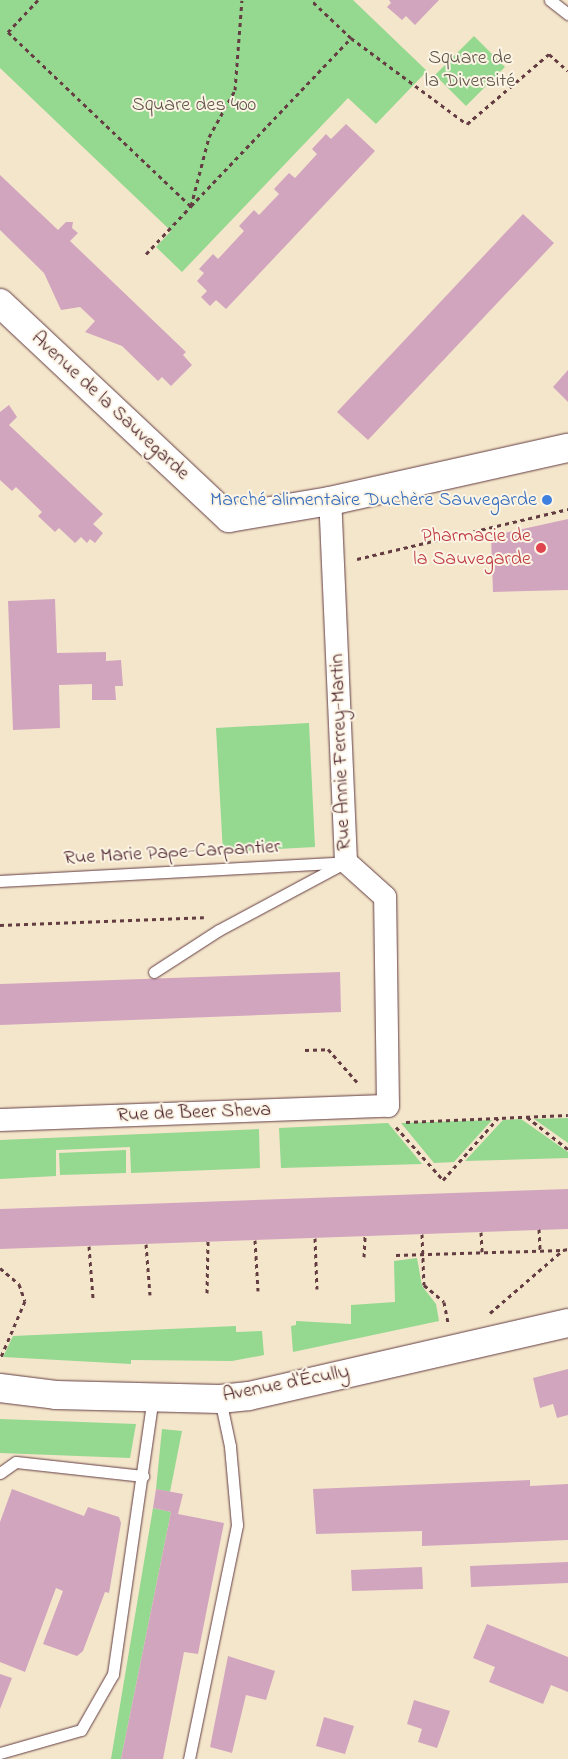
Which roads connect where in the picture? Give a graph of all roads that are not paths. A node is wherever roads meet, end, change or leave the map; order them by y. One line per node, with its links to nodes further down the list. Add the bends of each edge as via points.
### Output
1 (550, 0): 2 (lane)
2 (568, 14)
3 (0, 303): 5 (street, Avenue de la Sauvegarde, via 229,518)
4 (568, 448): 5 (street, Avenue de la Sauvegarde)
5 (330, 501): 6 (street, Rue Annie Ferrey-Martin)
6 (346, 862): 7 (lane, Rue Marie Pape-Carpantier); 8 (lane, via 219,930); 9 (street, Rue Annie Ferrey-Martin, via 385,897)
7 (0, 882)
8 (154, 972)
9 (390, 1114): 10 (street, Rue de Beer Sheva)
10 (0, 1120)
11 (568, 1323): 14 (street, Avenue d'Écully, via 249,1396)
12 (0, 1388): 13 (street, Avenue d'Écully, via 56,1395)
13 (154, 1397): 14 (street, Avenue d'Écully); 16 (lane)
14 (220, 1399): 18 (lane, via 230,1446 237,1524)
15 (0, 1473): 16 (lane, via 16,1462)
16 (143, 1476): 17 (lane, via 113,1674 81,1730)
17 (0, 1753)
18 (189, 1759)

